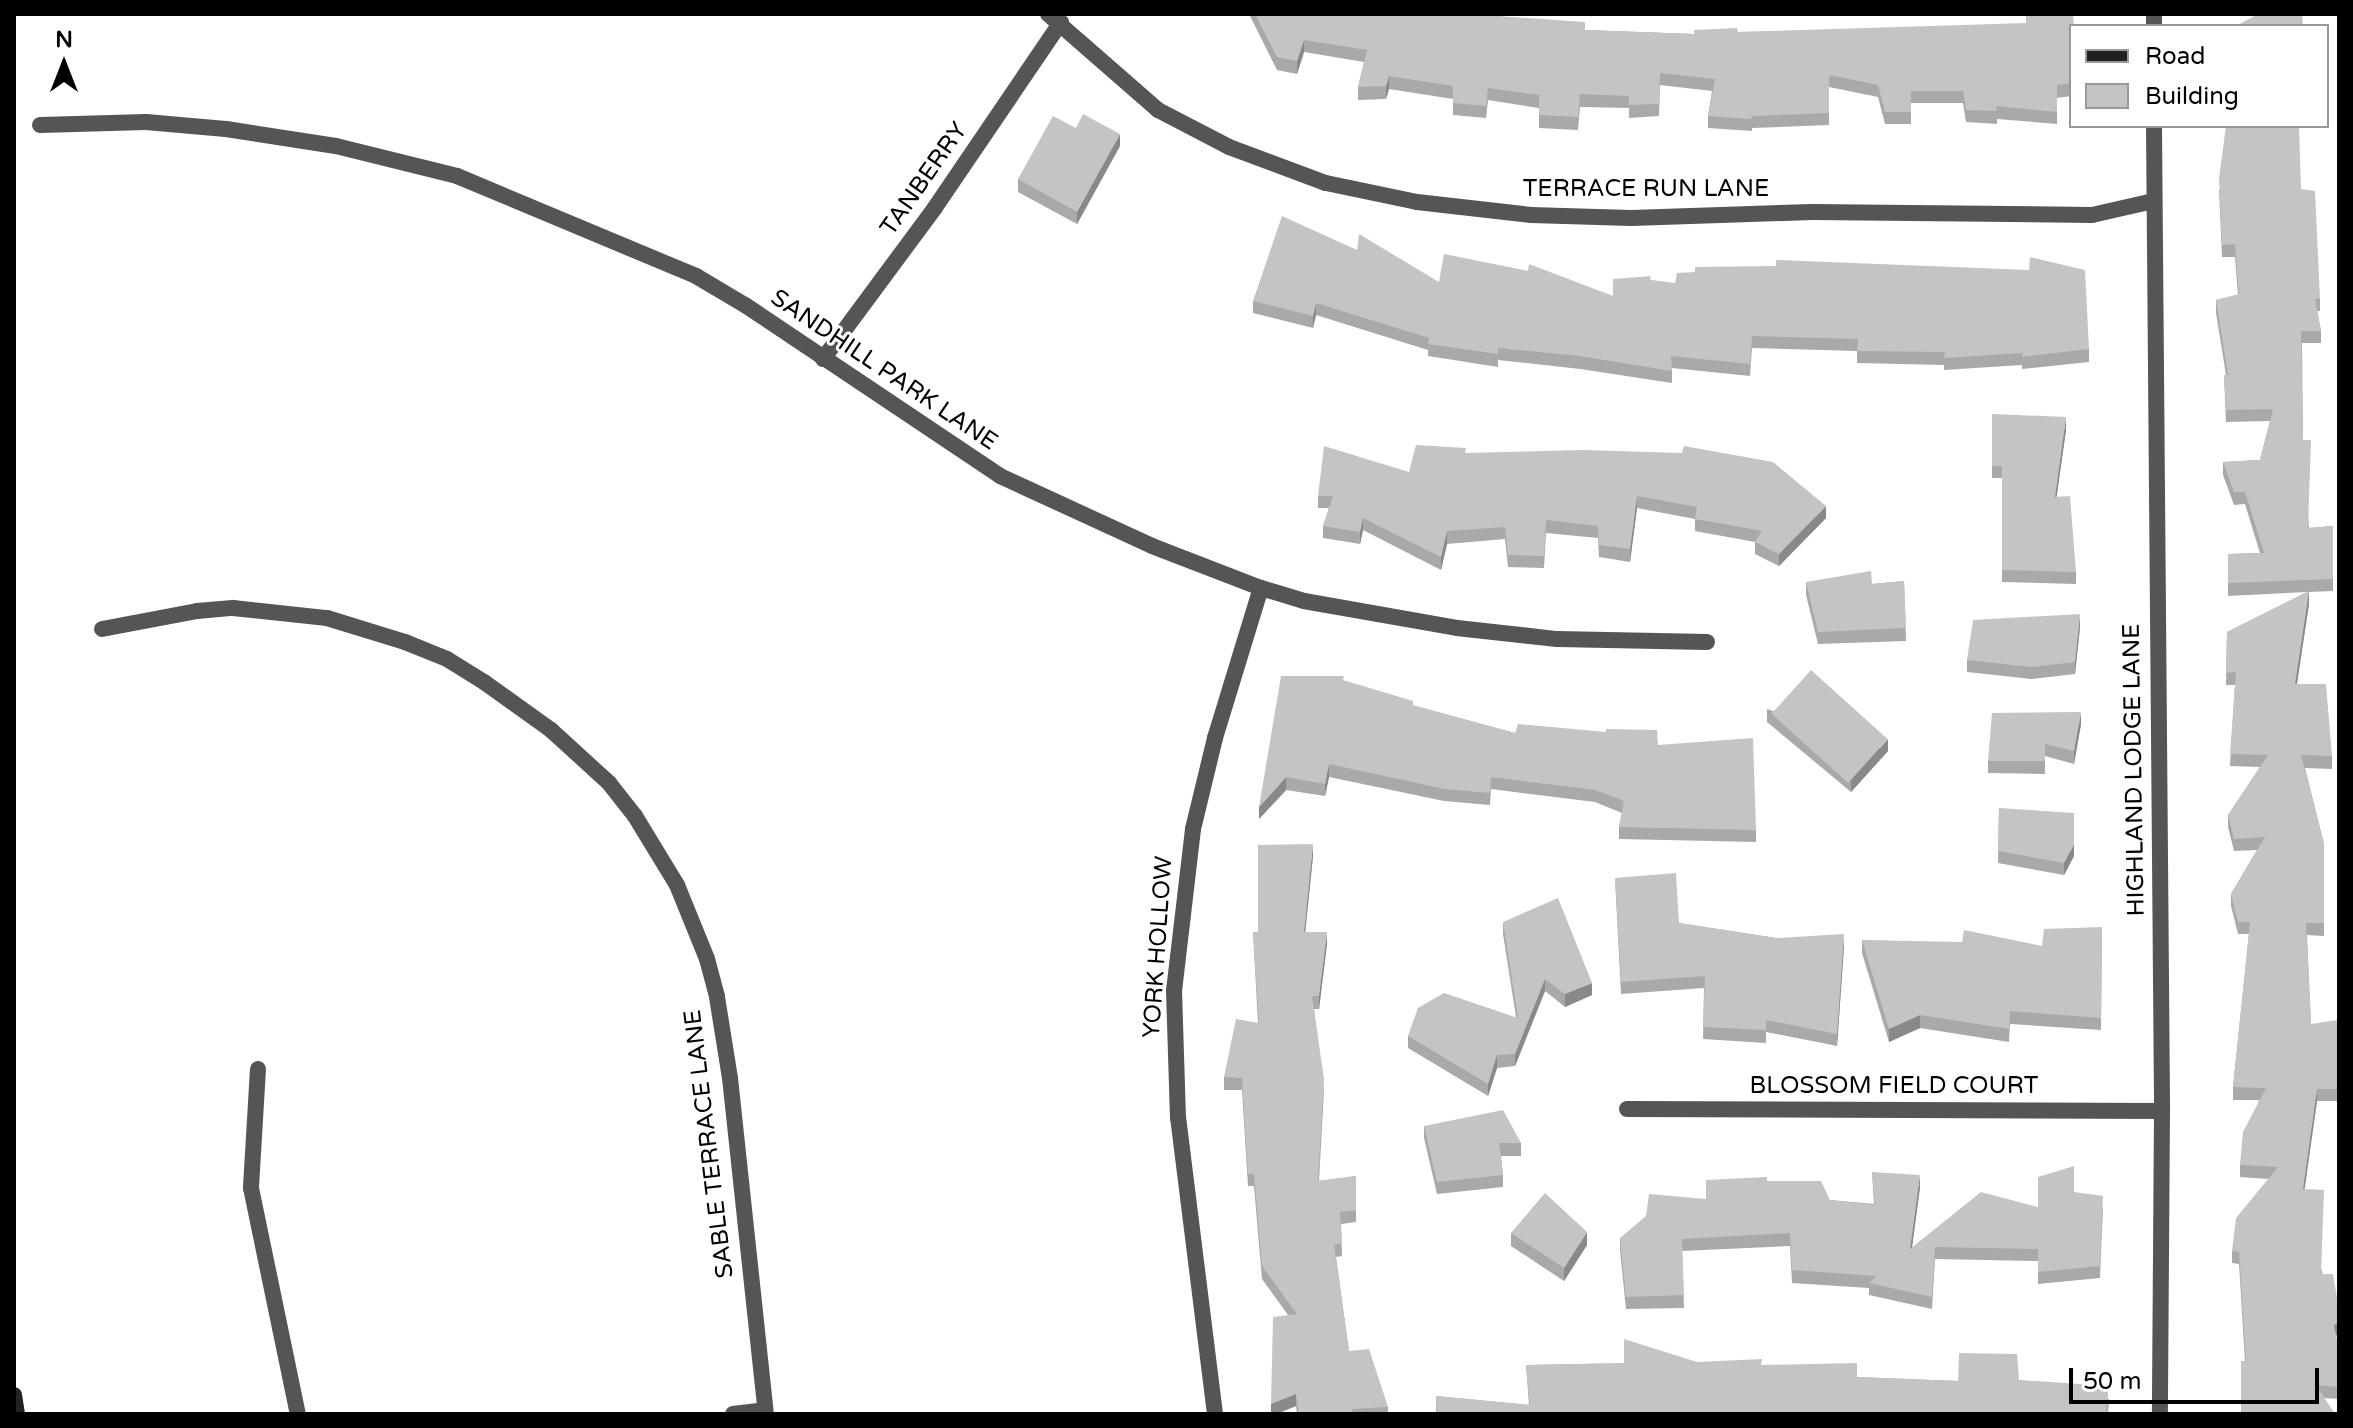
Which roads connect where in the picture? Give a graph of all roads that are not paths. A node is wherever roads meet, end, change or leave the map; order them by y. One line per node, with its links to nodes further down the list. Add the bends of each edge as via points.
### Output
1 (1054, 18): 4 (street, TERRACE RUN LANE, via 1158,110 1229,147 1326,183 1417,202 1531,215 1631,218 1812,212 2092,215); 5 (street, TANBERRY, via 934,209)
2 (40, 125): 5 (street, SANDHILL PARK LANE, via 146,122 252,132 457,176 696,276)
3 (2154, 128): 4 (street, HIGHLAND LODGE LANE)
4 (2153, 201): 11 (street, HIGHLAND LODGE LANE)
5 (823, 359): 6 (street, SANDHILL PARK LANE, via 1000,476 1152,546)
6 (1261, 588): 8 (street, SANDHILL PARK LANE, via 1304,601 1457,628 1557,639); 17 (street, YORK HOLLOW, via 1193,829 1174,991 1179,1127)
7 (102, 629): 13 (street, SABLE TERRACE LANE, via 233,608 327,618 447,659 551,730 609,783 677,885 717,997)
8 (1707, 642)
9 (258, 1069): 15 (street, via 251,1188)
10 (1627, 1109): 11 (street, BLOSSOM FIELD COURT)
11 (2162, 1111): 18 (street, HIGHLAND LODGE LANE)
12 (14, 1395): 14 (street)
13 (766, 1412): 16 (street)
14 (17, 1414)
15 (298, 1414)
16 (733, 1414)
17 (1215, 1414)
18 (2160, 1414)

